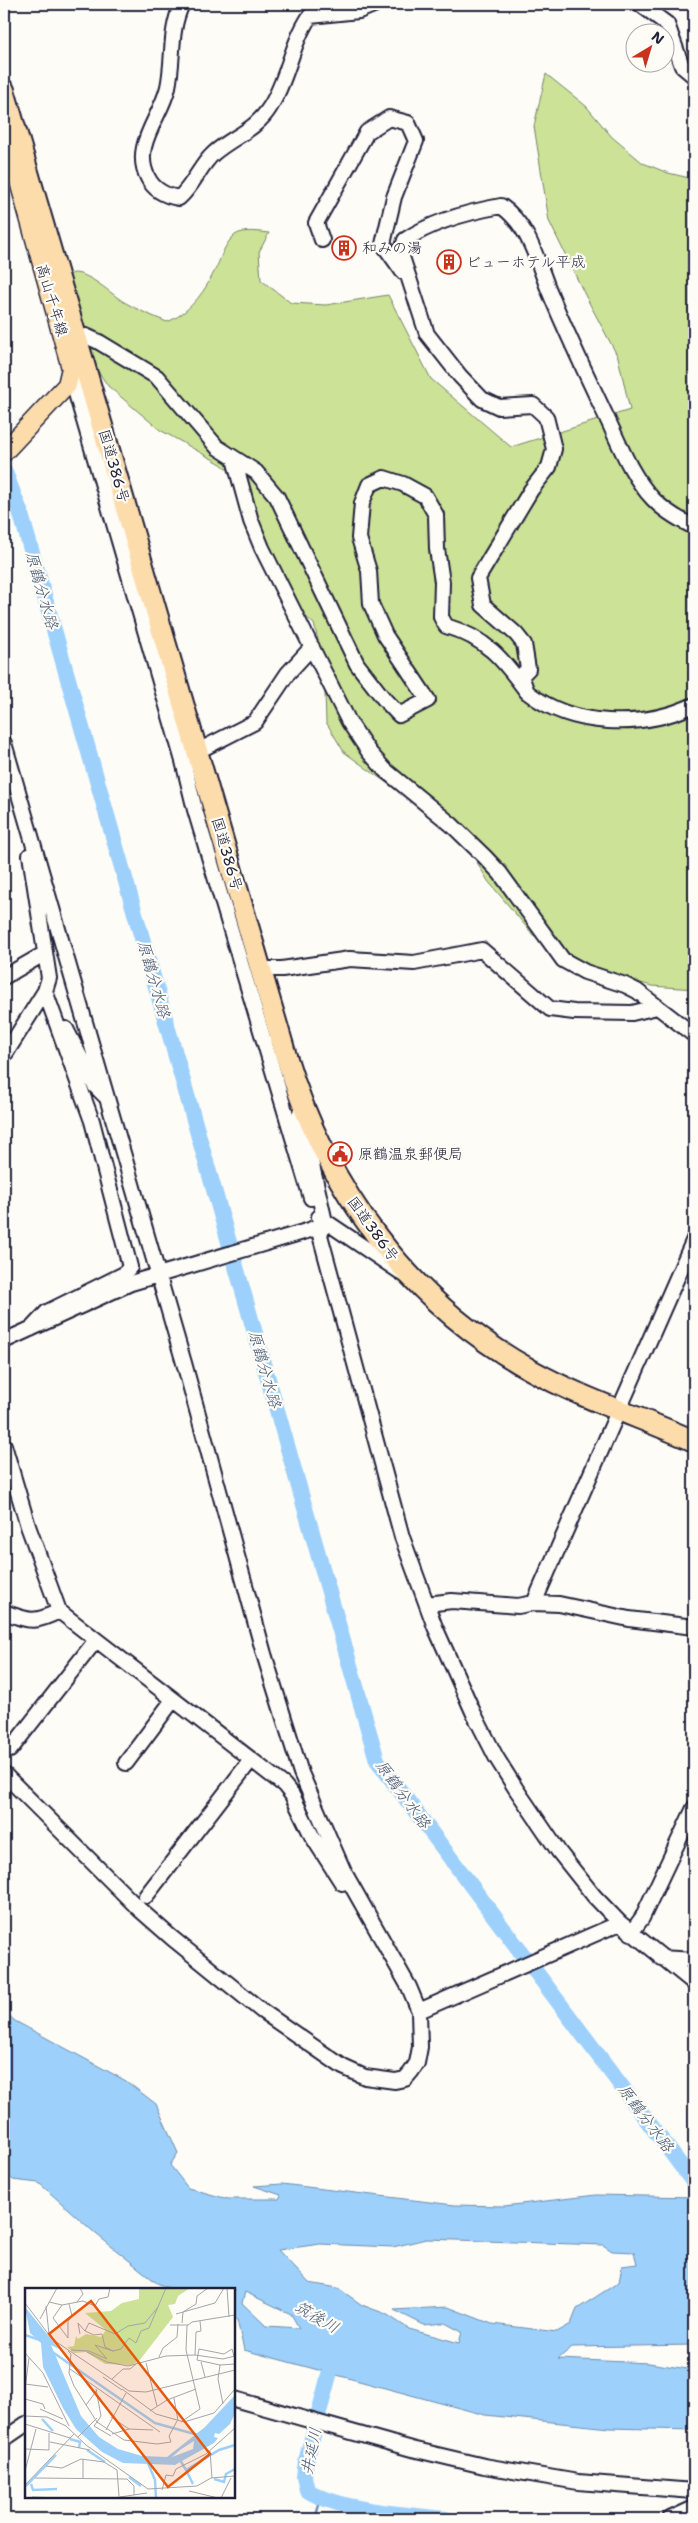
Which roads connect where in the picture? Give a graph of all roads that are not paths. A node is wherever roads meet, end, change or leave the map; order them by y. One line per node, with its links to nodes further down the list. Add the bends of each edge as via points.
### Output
1 (182, 4): 2 (street, via 171,40 168,87 146,139 143,156 143,169 151,183 169,196 179,198 214,153 262,120 272,106 302,28 310,16 359,11)
2 (376, 4)
3 (640, 4): 4 (street, via 667,24 682,66)
4 (694, 76)
5 (4, 90): 6 (highway, 国道386号)
6 (14, 124): 9 (highway, 国道386号); 10 (main road, 高山千年線, via 12,155 70,358)
7 (322, 240): 8 (street, via 316,223 367,132 389,118 408,123 416,142 394,197 382,244)
8 (410, 280): 13 (street, via 402,254 405,240 420,230 488,208 501,206 513,214 526,233 573,346 640,481 654,500); 15 (street, via 427,334 476,393 499,407 533,405 546,417 554,449 549,467 531,490 478,578 484,605 524,644 528,669 521,676)
9 (76, 338): 12 (street, via 86,336 99,342 158,378 217,447); 18 (highway, 国道386号)
10 (69, 380): 11 (main road); 31 (street, via 76,388 316,1216)
11 (4, 452)
12 (234, 459): 14 (street, via 262,548); 15 (street, via 256,472 277,498 357,664 399,715 428,700 385,635 371,604 369,571 359,538 362,503 368,485 384,478 404,484 425,496 436,516 442,582 441,616 446,626 468,632 484,643 510,668)
13 (694, 527)
14 (312, 647): 18 (street, via 288,673 255,722); 24 (street, via 349,722 369,752 385,770 452,825 500,873 563,960 585,972 625,985)
15 (527, 692): 16 (street, via 542,704 568,713 626,722 658,718)
16 (694, 705)
17 (4, 743): 19 (street)
18 (198, 751): 21 (highway, 国道386号)
19 (33, 842): 20 (street, via 30,868); 30 (street, via 77,1002)
20 (46, 958): 22 (street, via 42,955); 23 (street, via 49,978)
21 (260, 969): 24 (street, via 350,959 414,963 482,950 550,1009 632,1013); 29 (highway, 国道386号)
22 (4, 977)
23 (45, 991): 25 (street); 26 (street)
24 (657, 1006): 27 (street)
25 (51, 1014): 26 (street, via 43,1011); 30 (street, via 64,1024 95,1086); 35 (street, via 92,1121 130,1267 124,1274 47,1312)
26 (28, 1016): 28 (street)
27 (694, 1035)
28 (4, 1056)
29 (296, 1090): 31 (street); 34 (highway, 国道386号, via 325,1155 353,1203)
30 (108, 1098): 33 (street)
31 (325, 1222): 33 (street, via 310,1230); 34 (street); 41 (street, via 320,1235 402,1537)
32 (694, 1239): 37 (street)
33 (161, 1274): 35 (street, via 131,1283); 53 (street, via 264,1654 301,1773 326,1834)
34 (411, 1278): 37 (highway, 国道386号, via 453,1316 513,1360)
35 (32, 1328): 36 (street)
36 (4, 1341)
37 (618, 1409): 38 (highway, 国道386号); 40 (street)
38 (694, 1441)
39 (4, 1445): 43 (street)
40 (534, 1602): 41 (street, via 518,1606 452,1601); 44 (street)
41 (427, 1604): 54 (street, via 456,1677 496,1757 558,1852)
42 (4, 1612): 43 (street, via 32,1621)
43 (58, 1612): 45 (street)
44 (694, 1627)
45 (96, 1640): 46 (street); 47 (street)
46 (173, 1700): 48 (street); 49 (street)
47 (10, 1750)
48 (252, 1760): 52 (street); 53 (street, via 292,1795 329,1865)
49 (126, 1763)
50 (4, 1774): 59 (street, via 172,1938 262,2011 343,2067 365,2077 405,2079 417,2063)
51 (694, 1808): 55 (street, via 642,1918)
52 (146, 1896)
53 (360, 1902): 59 (street)
54 (617, 1925): 55 (street); 59 (street)
55 (631, 1933): 56 (street)
56 (661, 1958): 57 (street); 58 (street)
57 (694, 1960)
58 (694, 1983)
59 (422, 2009)
60 (235, 2399): 63 (street, via 484,2466 578,2482)
61 (25, 2425): 62 (street)
62 (4, 2439)
63 (694, 2491)
64 (694, 2508): 65 (street)
65 (670, 2519)

